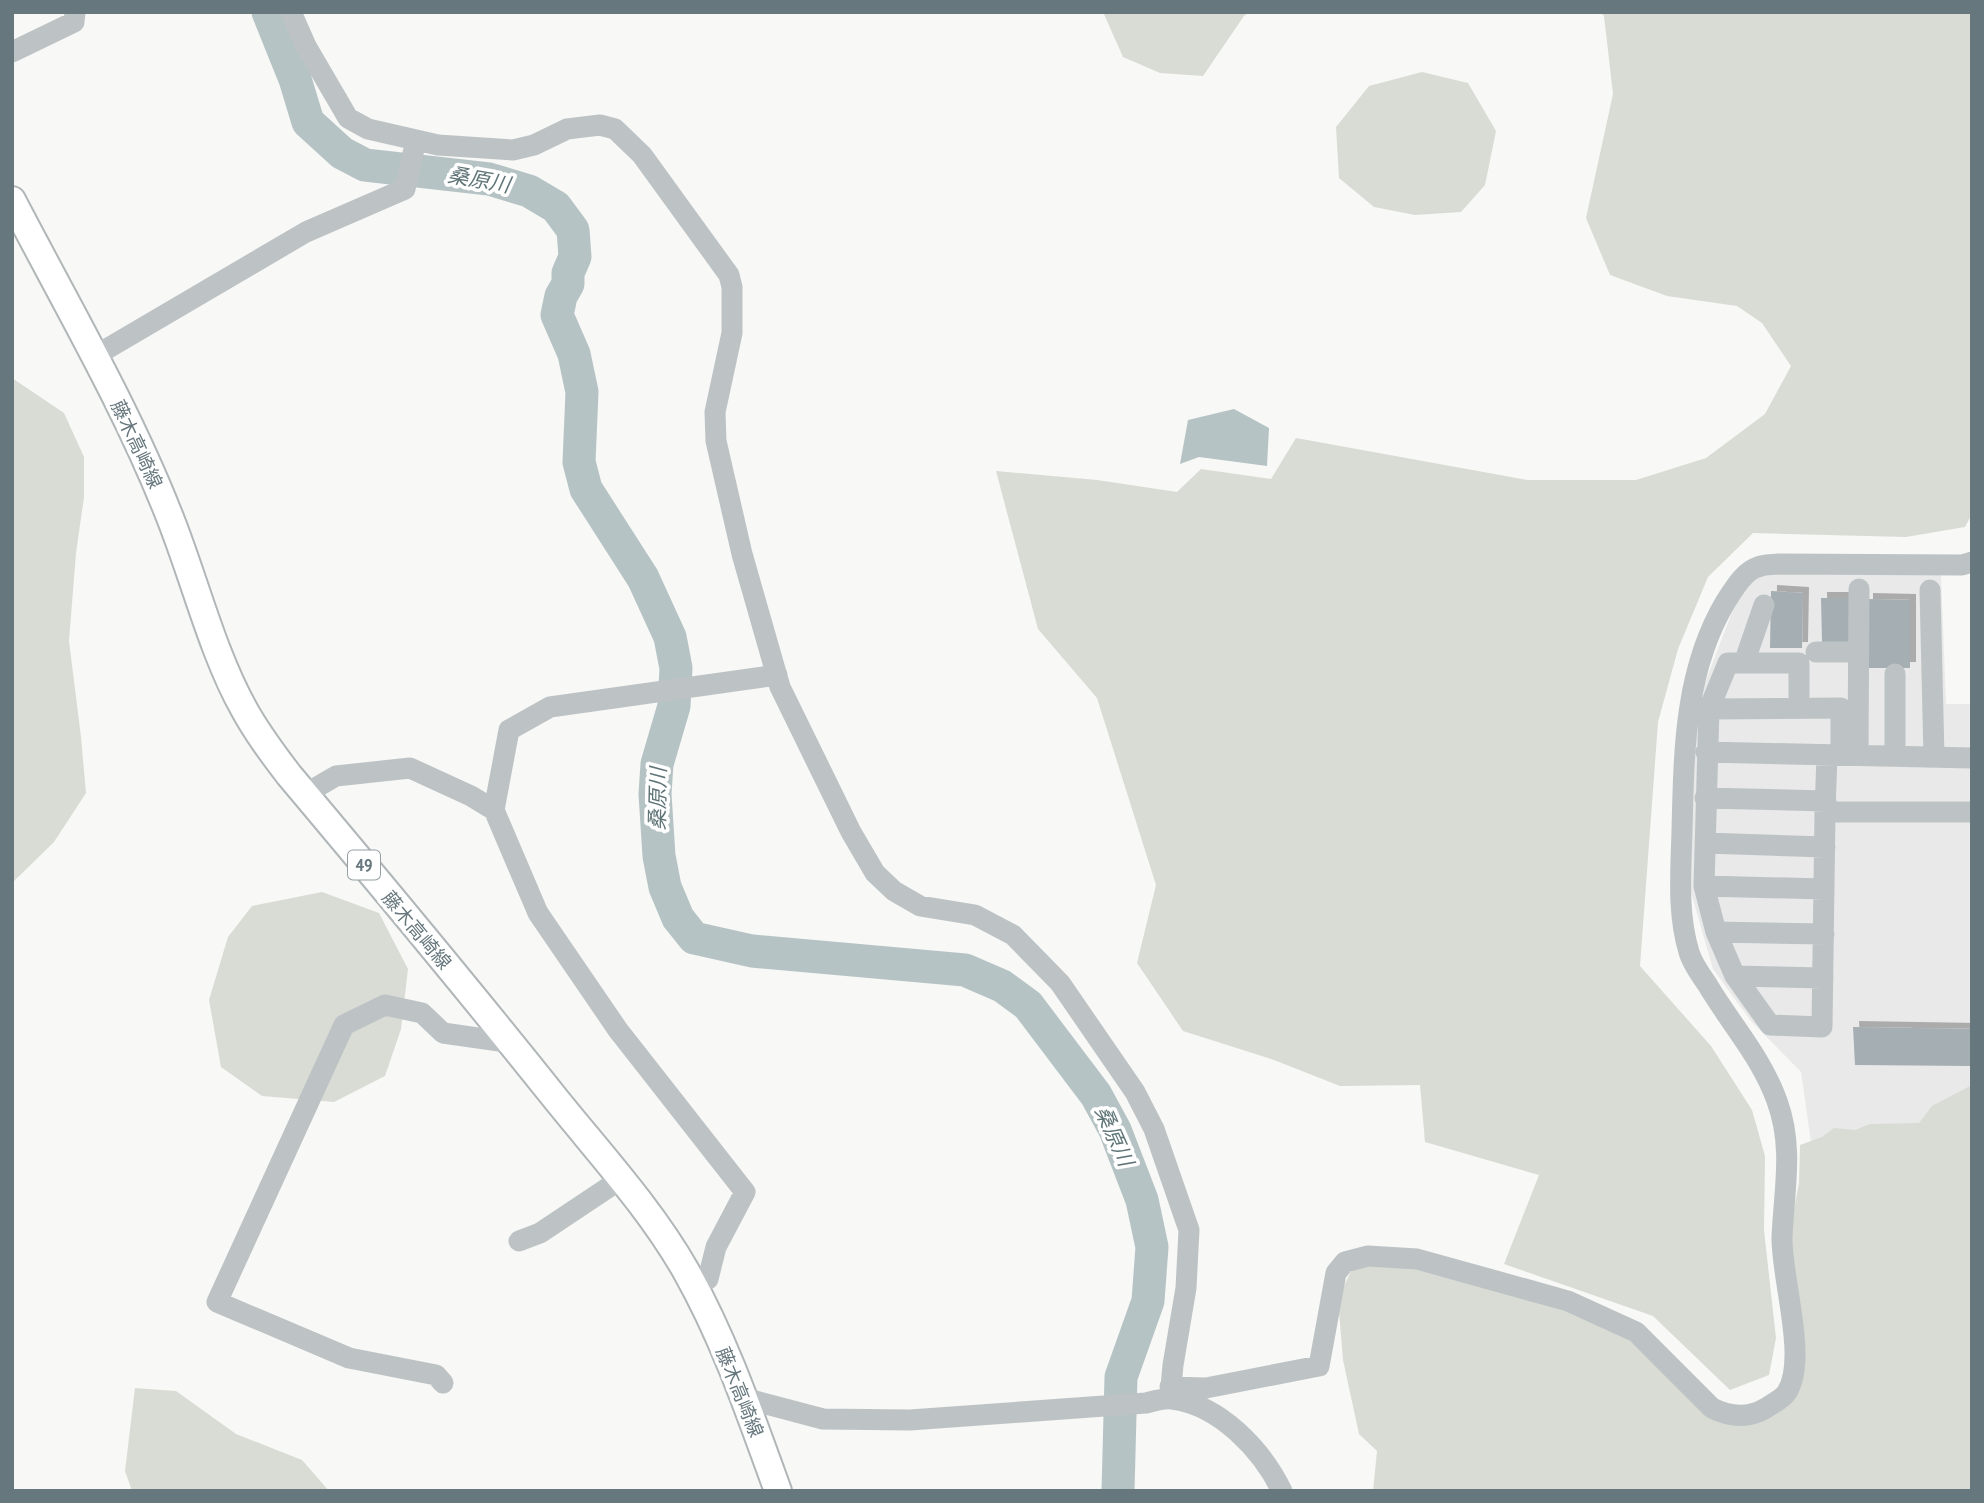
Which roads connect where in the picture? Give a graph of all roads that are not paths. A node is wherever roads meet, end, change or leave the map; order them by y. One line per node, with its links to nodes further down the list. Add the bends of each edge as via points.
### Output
1 (75, 12): 3 (street, via 74,22)
2 (290, 12): 4 (street, via 348,118 368,129)
3 (12, 52)
4 (416, 140): 6 (street, via 405,189 306,232); 15 (street, via 513,150 567,129 609,127 642,155 729,275 732,333 715,412 716,442)
5 (12, 200): 6 (main road, 藤木高崎線 / 49)
6 (93, 357): 23 (main road, 藤木高崎線 / 49, via 169,514 242,707)
7 (1972, 562): 41 (street, via 1756,567 1737,584 1720,611 1701,654 1688,705 1683,930 1689,955 1751,1049 1778,1101 1788,1157 1782,1239 1795,1375 1786,1395 1754,1415 1726,1415 1712,1408 1636,1332 1611,1320 1567,1301 1417,1259 1368,1256 1345,1262 1336,1273 1318,1366)
8 (1859, 589): 12 (street)
9 (1930, 590): 21 (street)
10 (1765, 605): 13 (street)
11 (1816, 652): 12 (street)
12 (1858, 653): 19 (street)
13 (1744, 663): 16 (street, via 1799,663); 17 (street, via 1728,663)
14 (1895, 674): 20 (street)
15 (777, 675): 26 (street, via 550,708 509,730); 41 (street, via 875,873 894,891 920,905 975,915 1013,935 1059,984 1135,1092 1154,1129 1189,1230 1186,1288)
16 (1799, 708): 17 (street); 19 (street, via 1841,708)
17 (1709, 709): 18 (street)
18 (1706, 752): 19 (street); 24 (street)
19 (1842, 755): 20 (street); 25 (street)
20 (1895, 756): 21 (street)
21 (1934, 757): 22 (street)
22 (1972, 758)
23 (305, 794): 26 (street, via 336,776 410,768); 36 (main road, 藤木高崎線 / 49)
24 (1705, 798): 25 (street); 28 (street)
25 (1826, 807): 27 (street); 29 (street)
26 (494, 810): 39 (street, via 538,913 618,1030 745,1192 716,1247 708,1279)
27 (1972, 812)
28 (1705, 843): 29 (street); 30 (street)
29 (1825, 847): 31 (street)
30 (1704, 886): 31 (street); 32 (street)
31 (1824, 889): 33 (street)
32 (1716, 932): 33 (street); 34 (street)
33 (1824, 934): 35 (street)
34 (1735, 976): 35 (street); 35 (street, via 1770,1025 1822,1027)
35 (1823, 978)
36 (512, 1043): 37 (main road, 藤木高崎線 / 49); 40 (street, via 443,1033 422,1013 384,1005 344,1025 217,1302 349,1358 436,1376)
37 (621, 1179): 38 (street, via 540,1233); 39 (main road, 藤木高崎線 / 49, via 658,1226)
38 (519, 1241)
39 (693, 1284): 42 (main road, 藤木高崎線 / 49)
40 (443, 1383)
41 (1170, 1393): 42 (street, via 1146,1403 909,1420 823,1419); 44 (street, via 1226,1422 1268,1465)
42 (744, 1398): 43 (main road, 藤木高崎線 / 49)
43 (778, 1491)
44 (1282, 1491)

